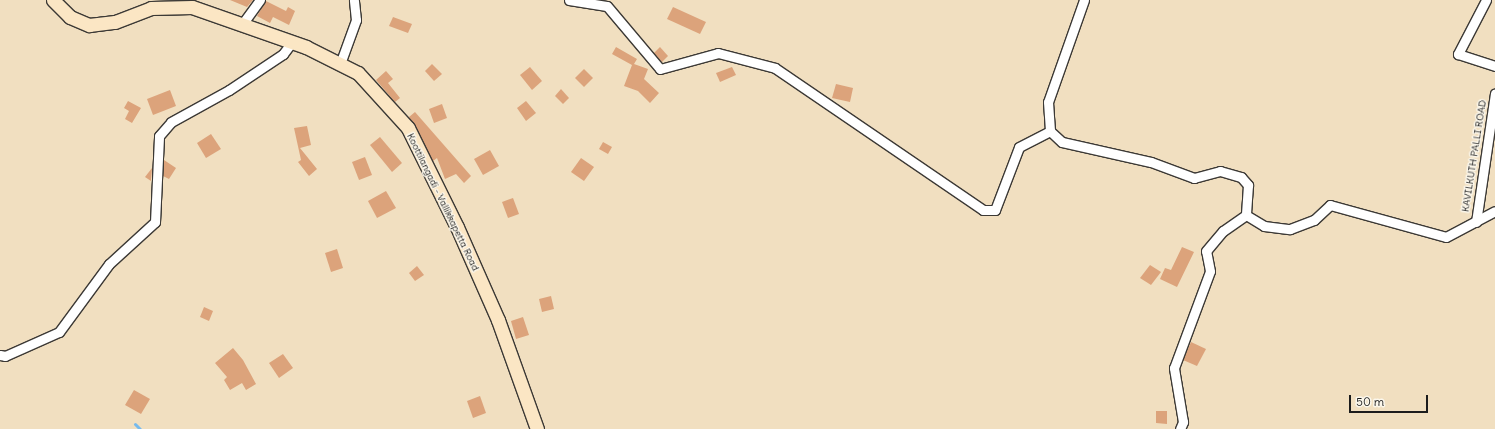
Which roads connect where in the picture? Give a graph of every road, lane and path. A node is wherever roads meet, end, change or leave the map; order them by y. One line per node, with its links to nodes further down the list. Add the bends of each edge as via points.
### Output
1 (53, 0): 8 (main road, Koottilangadi - Vallikkapetta Road, via 70,17 89,25 115,22 151,8 171,6 192,7)
2 (260, 0): 8 (street)
3 (354, 0): 10 (street, via 356,20)
4 (570, 0): 7 (street)
5 (1084, 0): 13 (street, via 1048,102)
6 (1486, 0): 11 (street, via 1458,54)
7 (607, 3): 13 (street, via 660,69 718,53 775,68 983,210 996,210 1019,147)
8 (243, 23): 9 (main road, Koottilangadi - Vallikkapetta Road)
9 (292, 42): 10 (main road, Koottilangadi - Vallikkapetta Road); 17 (street, via 283,54 229,90 171,122 159,136 155,222 110,264 59,332 5,356)
10 (340, 64): 18 (main road, Koottilangadi - Vallikkapetta Road, via 358,73 408,128 457,227 495,313)
11 (1495, 66)
12 (1495, 93): 16 (street, KAVILKUTH PALLI ROAD)
13 (1050, 131): 15 (street, via 1062,142 1151,162 1194,178 1220,172 1241,177 1248,185)
14 (1495, 211): 16 (street)
15 (1246, 215): 16 (street, via 1264,226 1290,229 1314,220 1330,205 1446,237); 19 (street, via 1223,231 1206,251 1210,271 1174,368 1183,422)
16 (1476, 222)
17 (0, 355)
18 (537, 429)
19 (1180, 429)

